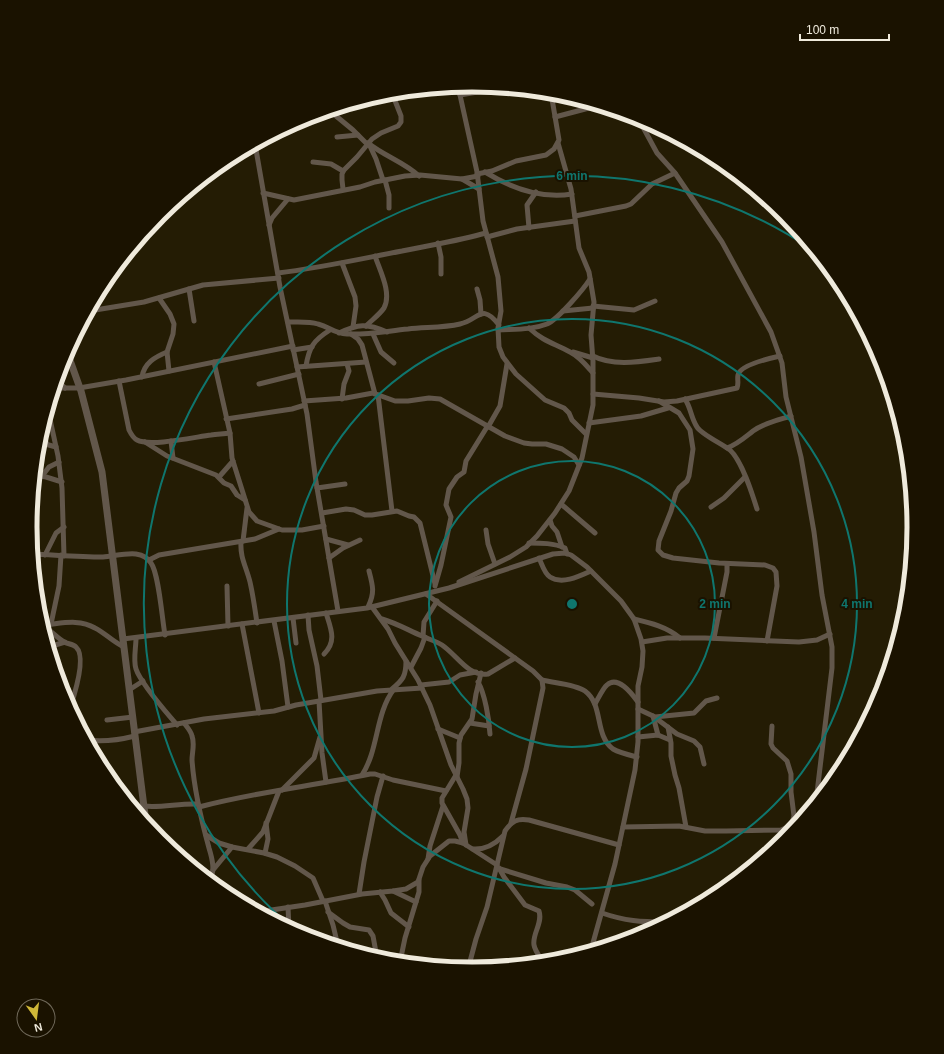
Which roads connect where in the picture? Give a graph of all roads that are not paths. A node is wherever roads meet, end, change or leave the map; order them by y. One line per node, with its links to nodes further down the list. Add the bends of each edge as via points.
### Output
1 (477, 92): 2 (street)
2 (460, 95): 18 (street)
3 (394, 99): 12 (street, via 401,122)
4 (552, 99): 7 (street)
5 (589, 108): 7 (street)
6 (335, 114): 9 (street)
7 (555, 117): 11 (street)
8 (643, 127): 17 (street, via 657,153)
9 (358, 135): 10 (street); 12 (street)
10 (337, 138)
11 (558, 143): 16 (street, via 546,155 516,161); 26 (street)
12 (368, 144): 15 (street); 19 (street); 21 (street)
13 (256, 149): 25 (street)
14 (313, 162): 15 (street, via 331,164)
15 (343, 172): 22 (street)
16 (485, 172): 18 (street); 24 (street, via 502,182)
17 (675, 173): 29 (street, via 652,184 631,204); 62 (street, via 722,242 768,326)
18 (478, 175): 20 (street); 23 (street)
19 (419, 176): 20 (street); 21 (street)
20 (462, 178): 23 (street)
21 (384, 180): 22 (street); 28 (street, via 389,195)
22 (344, 189): 27 (street, via 309,198)
23 (479, 189): 32 (street)
24 (536, 192): 26 (street, via 555,196); 31 (street, via 527,205)
25 (264, 193): 27 (street); 30 (street)
26 (572, 194): 29 (street)
27 (288, 199): 30 (street)
28 (389, 208)
29 (575, 219): 31 (street); 38 (street, via 579,248)
30 (269, 225): 37 (street)
31 (529, 228): 32 (street)
32 (486, 235): 33 (street); 51 (street, via 498,277 501,311)
33 (438, 243): 34 (street); 36 (street)
34 (375, 256): 35 (street); 49 (street, via 387,298 384,308)
35 (342, 263): 37 (street); 50 (street, via 355,297)
36 (441, 274)
37 (278, 276): 40 (street, via 203,285); 48 (street)
38 (590, 279): 43 (street); 45 (street)
39 (477, 289): 46 (street)
40 (189, 290): 41 (street); 47 (street)
41 (159, 298): 44 (street); 60 (street, via 174,324)
42 (655, 301): 43 (street, via 634,310)
43 (593, 307): 45 (street); 63 (street)
44 (94, 310)
45 (563, 311): 52 (street, via 550,323)
46 (481, 314): 51 (street, via 488,314); 54 (street, via 464,324)
47 (194, 321)
48 (288, 322): 53 (street, via 314,323); 59 (street)
49 (366, 326): 50 (street); 54 (street, via 375,326)
50 (353, 327): 55 (street)
51 (499, 328): 52 (street); 70 (street, via 499,347)
52 (529, 328): 61 (street, via 543,339)
53 (330, 330): 55 (street); 58 (street)
54 (388, 332): 57 (street)
55 (339, 333): 56 (street)
56 (351, 334): 57 (street); 67 (street, via 362,345)
57 (373, 334): 68 (street, via 381,352)
58 (312, 347): 59 (street); 71 (street, via 307,355)
59 (293, 348): 66 (street); 72 (street)
60 (167, 352): 73 (street); 76 (street, via 147,364)
61 (570, 352): 63 (street); 74 (street)
62 (780, 356): 86 (street, via 740,371 737,388); 90 (street)
63 (593, 357): 64 (street, via 616,362); 74 (street)
64 (659, 359)
65 (70, 361): 82 (street)
66 (214, 362): 73 (street); 91 (street)
67 (366, 362): 69 (street); 83 (street)
68 (394, 363)
69 (347, 364): 71 (street); 85 (street, via 349,371)
70 (507, 364): 94 (street, via 500,406); 96 (street, via 545,400 564,408)
71 (306, 366): 72 (street)
72 (297, 367): 75 (street)
73 (169, 371): 76 (street)
74 (593, 373): 84 (street)
75 (299, 374): 79 (street); 88 (street)
76 (142, 377): 77 (street)
77 (119, 381): 82 (street); 99 (street, via 129,430 133,438)
78 (61, 384): 81 (street)
79 (260, 384)
80 (60, 388): 81 (street)
81 (65, 388): 82 (street)
82 (80, 388): 136 (street, via 102,472)
83 (377, 394): 85 (street, via 362,394); 94 (street, via 395,401 440,399); 118 (street)
84 (593, 394): 87 (street); 93 (street)
85 (342, 399): 88 (street)
86 (685, 399): 87 (street); 102 (street, via 700,431)
87 (659, 401): 89 (street)
88 (304, 403): 91 (street, via 292,409); 112 (street)
89 (668, 408): 93 (street, via 641,416); 141 (street, via 679,413 690,430 693,449 689,476 676,493 658,550 667,557)
90 (791, 416): 102 (street, via 771,422); 162 (street, via 801,457)
91 (226, 418): 95 (street)
92 (50, 421): 101 (street)
93 (589, 423): 96 (street)
94 (488, 427): 106 (street, via 524,443 546,444 562,449 574,457); 145 (street, via 466,461 464,472 449,489 446,505 451,516)
95 (230, 433): 98 (street); 104 (street)
96 (586, 434): 106 (street)
97 (45, 441): 100 (street)
98 (171, 441): 99 (street); 103 (street)
99 (145, 442): 103 (street)
100 (47, 444): 101 (street)
101 (56, 447): 105 (street)
102 (727, 448): 109 (street)
103 (173, 458): 108 (street)
104 (232, 461): 108 (street); 113 (street)
105 (59, 462): 107 (street); 110 (street)
106 (579, 465): 114 (street)
107 (42, 476): 110 (street)
108 (219, 477): 113 (street)
109 (745, 477): 115 (street, via 724,498); 117 (street)
110 (62, 482): 122 (street)
111 (345, 484): 112 (street)
112 (317, 488): 119 (street)
113 (245, 500): 116 (street)
114 (561, 504): 120 (street); 125 (street)
115 (711, 506)
116 (248, 507): 123 (street, via 257,521); 128 (street)
117 (757, 509)
118 (392, 511): 119 (street, via 372,515 346,509); 145 (street, via 401,512 419,521)
119 (322, 513): 121 (street)
120 (550, 520): 129 (street); 131 (street)
121 (324, 526): 123 (street, via 302,530); 126 (street)
122 (64, 527): 134 (street, via 56,533); 135 (street)
123 (279, 529): 128 (street, via 255,539)
124 (486, 530): 140 (street)
125 (594, 533)
126 (326, 539): 130 (street); 137 (street)
127 (360, 540): 130 (street)
128 (242, 541): 139 (street, via 159,555); 157 (street, via 240,552 250,583)
129 (529, 543): 131 (street); 140 (street)
130 (348, 545): 137 (street)
131 (562, 547): 133 (street)
132 (38, 554): 134 (street)
133 (567, 554): 138 (street, via 559,552); 143 (street)
134 (45, 555): 135 (street)
135 (63, 555): 136 (street); 159 (street)
136 (112, 556): 139 (street, via 137,554); 171 (street)
137 (329, 558): 150 (street)
138 (539, 558): 143 (street, via 547,574 554,579 564,580); 146 (street)
139 (149, 560): 163 (street, via 156,574)
140 (495, 564): 146 (street)
141 (727, 564): 167 (street); 168 (street, via 765,566 773,568 776,572 777,586)
142 (369, 571): 149 (street, via 374,591)
143 (591, 571): 155 (street, via 621,601)
144 (227, 586): 160 (street)
145 (436, 588): 146 (street); 147 (street)
146 (446, 589)
147 (426, 594): 148 (street); 149 (street)
148 (436, 601): 164 (street, via 424,622); 175 (street)
149 (370, 607): 150 (street); 154 (street)
150 (338, 611): 151 (street)
151 (326, 613): 152 (street); 174 (street, via 332,640 331,646)
152 (308, 615): 153 (street); 187 (street)
153 (293, 618): 156 (street); 172 (street)
154 (382, 619): 164 (street); 176 (street)
155 (634, 619): 166 (street, via 668,629); 170 (street)
156 (274, 620): 157 (street); 190 (street)
157 (257, 623): 158 (street)
158 (242, 624): 160 (street); 192 (street)
159 (50, 626): 161 (street); 169 (street); 171 (street, via 67,622 86,624 115,643)
160 (228, 626): 163 (street)
161 (50, 634)
162 (830, 634): 168 (street, via 817,640); 219 (street, via 832,668)
163 (165, 635): 165 (street)
164 (424, 637): 177 (street); 178 (street, via 442,645 467,668)
165 (136, 638): 171 (street); 180 (street, via 136,668)
166 (680, 638): 167 (street); 170 (street)
167 (714, 638): 168 (street)
168 (767, 641)
169 (65, 642): 173 (street); 186 (street, via 78,648 80,661)
170 (642, 642): 188 (street)
171 (123, 643): 184 (street)
172 (296, 643)
173 (53, 644)
174 (324, 654)
175 (515, 658): 178 (street, via 488,674); 179 (street)
176 (406, 661): 177 (street); 183 (street, via 403,678)
177 (411, 667): 182 (street)
178 (479, 673): 181 (street); 182 (street, via 460,675 449,682)
179 (542, 680): 189 (street, via 584,690); 226 (street, via 544,688)
180 (143, 681): 184 (street); 198 (street)
181 (478, 682): 197 (street); 199 (street)
182 (421, 686): 183 (street); 202 (street)
183 (393, 689): 187 (street); 213 (street, via 386,702 370,761)
184 (129, 690): 194 (street)
185 (717, 698): 193 (street, via 706,701 694,712)
186 (73, 699)
187 (320, 700): 190 (street); 204 (street)
188 (638, 702): 189 (street, via 621,684 611,683); 191 (street)
189 (594, 704): 211 (street, via 607,743 618,751)
190 (288, 707): 192 (street)
191 (638, 709): 193 (street); 207 (street)
192 (259, 713): 196 (street)
193 (654, 716): 201 (street); 206 (street)
194 (132, 717): 195 (street); 203 (street)
195 (107, 720)
196 (184, 723): 198 (street); 220 (street, via 192,734 192,760)
197 (470, 723): 199 (street); 208 (street)
198 (177, 724): 203 (street)
199 (489, 726): 205 (street)
200 (772, 726): 224 (street, via 771,744 787,761 791,774)
201 (668, 728): 209 (street); 212 (street, via 694,741 700,747)
202 (438, 729): 208 (street); 215 (street)
203 (135, 734): 210 (street, via 122,739); 221 (street)
204 (321, 734): 216 (street); 217 (street, via 314,758)
205 (490, 734)
206 (658, 735): 207 (street); 209 (street)
207 (638, 737): 211 (street)
208 (460, 738): 215 (street)
209 (670, 740): 228 (street)
210 (93, 741)
211 (637, 757): 227 (street)
212 (704, 764)
213 (362, 775): 214 (street); 216 (street)
214 (383, 776): 218 (street); 245 (street)
215 (456, 776): 218 (street); 232 (street, via 467,799)
216 (326, 782): 217 (street)
217 (280, 790): 220 (street); 225 (street)
218 (446, 791): 222 (street, via 442,798)
219 (817, 792)
220 (198, 805): 221 (street, via 188,803); 230 (street)
221 (144, 806): 223 (street)
222 (443, 806): 232 (street); 238 (street)
223 (145, 814)
224 (793, 821)
225 (266, 822): 235 (street, via 263,832); 237 (street, via 268,840)
226 (511, 823): 231 (street); 233 (street, via 522,819 530,820)
227 (623, 827): 228 (street); 233 (street)
228 (686, 827): 229 (street, via 705,831)
229 (786, 829)
230 (206, 835): 234 (street); 240 (street)
231 (504, 836): 236 (street, via 491,846); 239 (street)
232 (464, 844): 236 (street); 238 (street, via 449,841)
233 (619, 845): 252 (street)
234 (232, 847): 235 (street); 240 (street)
235 (248, 849): 237 (street)
236 (472, 849): 239 (street)
237 (265, 853): 246 (street, via 295,866 313,878)
238 (427, 860): 242 (street)
239 (497, 867): 248 (street, via 575,890); 260 (street, via 525,905 541,914 534,943); 261 (street)
240 (213, 870): 241 (street)
241 (212, 876)
242 (419, 879): 243 (street, via 413,886); 247 (street)
243 (393, 891): 244 (street); 247 (street)
244 (380, 892): 245 (street); 255 (street, via 391,913)
245 (359, 894): 246 (street)
246 (324, 901): 249 (street); 251 (street)
247 (416, 902): 255 (street)
248 (592, 904)
249 (288, 907): 250 (street); 253 (street)
250 (267, 910)
251 (328, 912): 256 (street); 258 (street, via 343,923 369,930)
252 (602, 914): 254 (street, via 622,920); 257 (street)
253 (289, 921)
254 (653, 922)
255 (409, 927): 259 (street)
256 (337, 940)
257 (593, 945)
258 (376, 951)
259 (401, 956)
260 (540, 956)
261 (470, 962)

